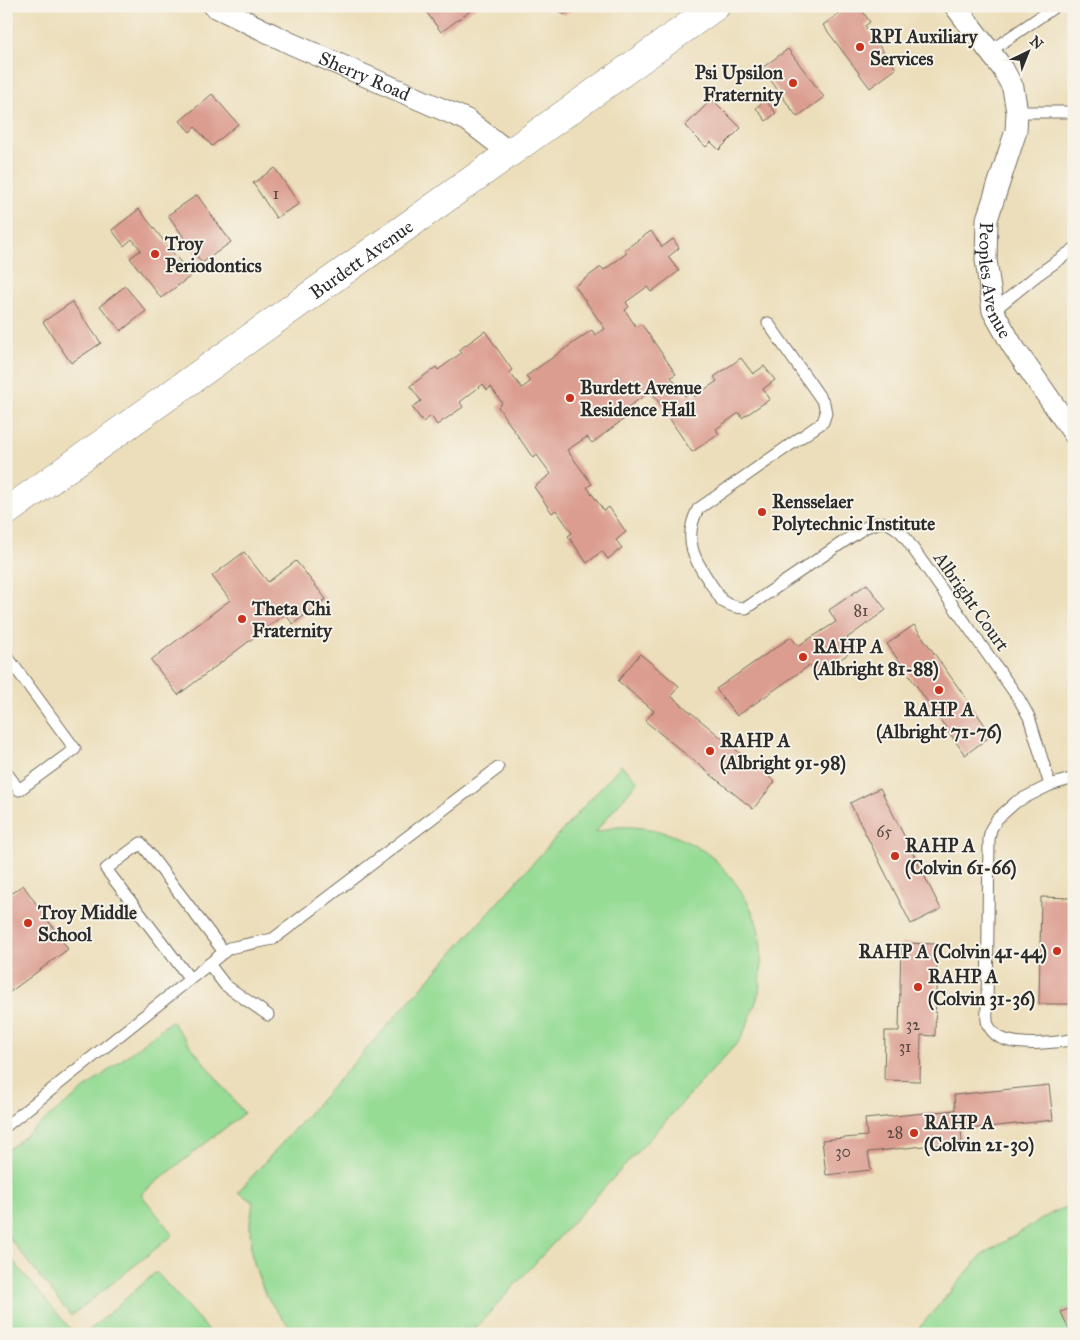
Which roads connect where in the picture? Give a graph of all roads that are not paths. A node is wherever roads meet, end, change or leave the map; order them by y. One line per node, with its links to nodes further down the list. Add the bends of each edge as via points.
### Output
1 (716, 6): 8 (street, Burdett Avenue)
2 (955, 6): 5 (street, Peoples Avenue)
3 (1056, 6): 5 (lane)
4 (216, 7): 8 (street, Sherry Road, via 292,44 467,120)
5 (990, 51): 6 (street, Peoples Avenue, via 1013,88)
6 (1017, 112): 7 (lane); 10 (street, Peoples Avenue, via 1016,132 987,219 986,260)
7 (1074, 112)
8 (510, 153): 13 (street, Burdett Avenue)
9 (1074, 249): 10 (lane)
10 (993, 311): 12 (street, Peoples Avenue, via 1012,345)
11 (768, 323): 18 (lane, Albright Court, via 824,404 824,422 698,509 690,533 694,556 722,601 729,606 746,608 864,528 885,522 894,526 1019,699)
12 (1074, 434)
13 (6, 512)
14 (6, 655): 16 (lane, via 75,749 19,790)
15 (498, 768): 19 (lane, via 273,939 229,948)
16 (6, 772)
17 (1074, 778): 18 (lane)
18 (1050, 785): 23 (lane, via 1016,802 991,828 987,1023 998,1037 1006,1040 1058,1042)
19 (224, 952): 20 (lane); 21 (lane, via 141,843 106,869)
20 (209, 964): 21 (lane); 22 (lane, via 225,985)
21 (190, 979): 24 (lane)
22 (268, 1015)
23 (1074, 1039)
24 (6, 1126)

